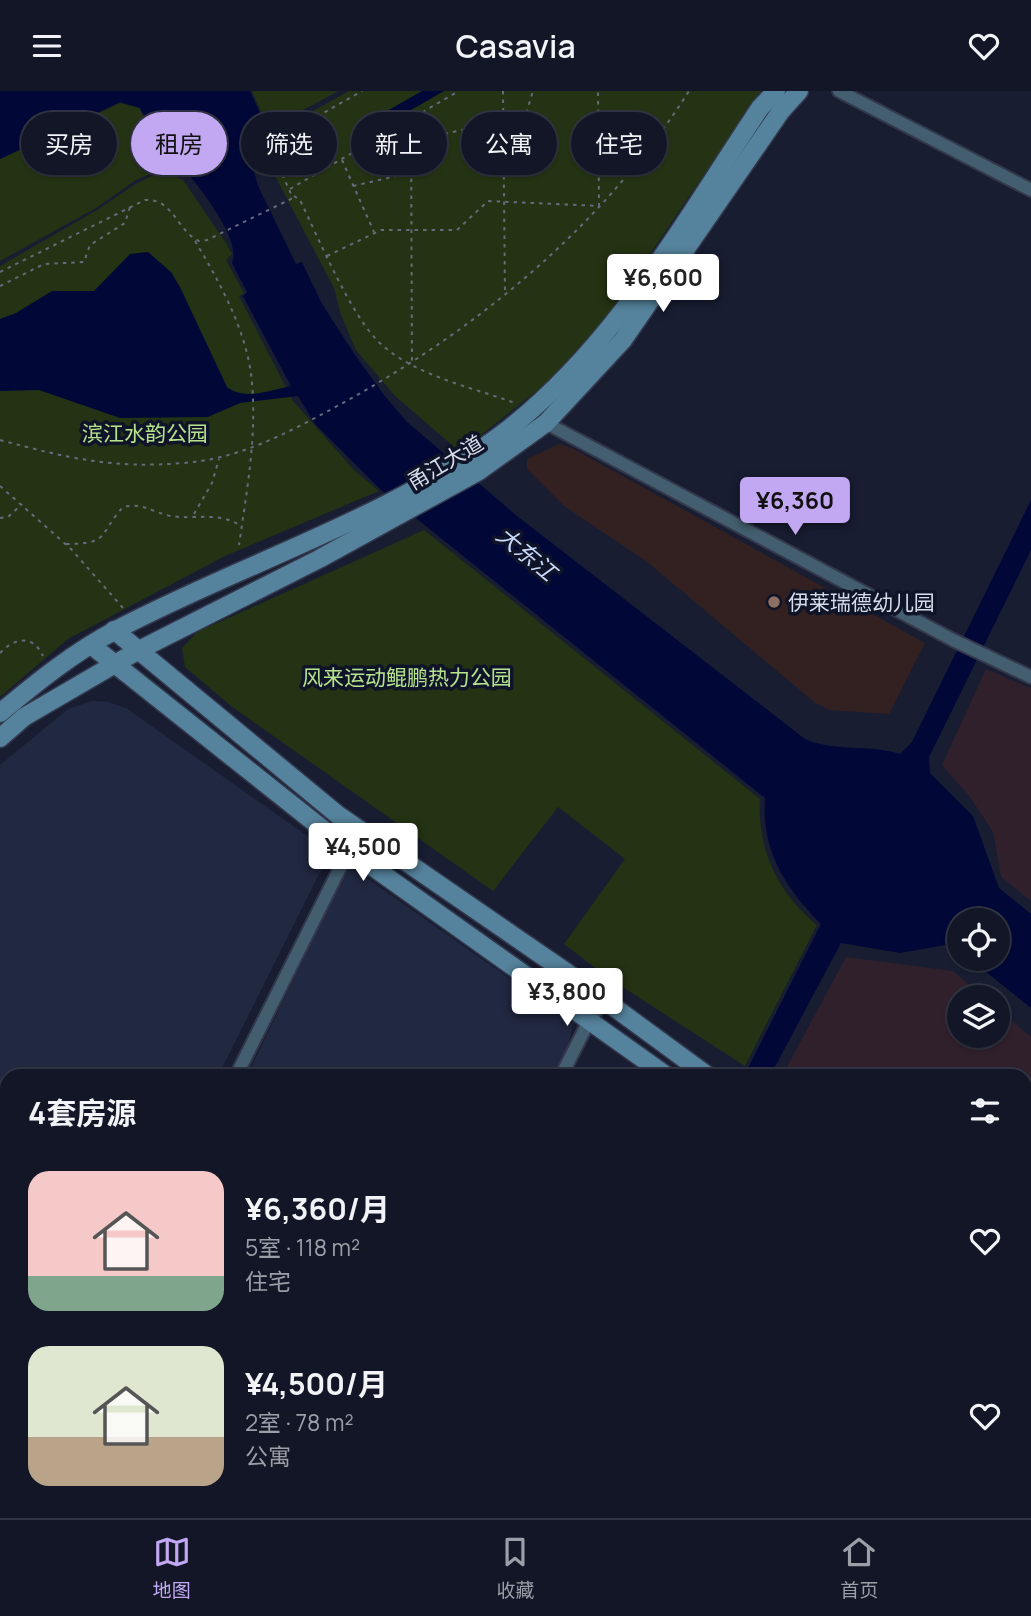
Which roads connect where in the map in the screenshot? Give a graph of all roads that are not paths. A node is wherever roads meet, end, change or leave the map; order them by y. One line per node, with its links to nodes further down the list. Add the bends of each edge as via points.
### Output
1 (775, 91): 6 (main road, 甬江大道, via 602,341 503,433)
2 (799, 91): 5 (main road, 甬江大道, via 623,340)
3 (839, 91): 4 (street)
4 (1031, 190)
5 (546, 423): 6 (main road, 甬江大道, via 470,476); 11 (street)
6 (383, 515): 7 (main road, 甬江大道); 9 (main road, 甬江大道)
7 (114, 631): 8 (main road, 甬江大道); 9 (main road)
8 (92, 645): 10 (main road); 12 (main road, 甬江大道)
9 (139, 650): 10 (main road, 甬江大道); 15 (main road, via 338,815)
10 (118, 663): 13 (main road, 甬江大道, via 24,717); 14 (main road)
11 (1031, 677)
12 (0, 713)
13 (0, 738)
14 (349, 850): 16 (main road); 17 (street)
15 (605, 1000): 16 (street); 20 (main road)
16 (589, 1021): 18 (street); 19 (main road)
17 (240, 1069)
18 (565, 1069)
19 (657, 1069)
20 (699, 1069)

